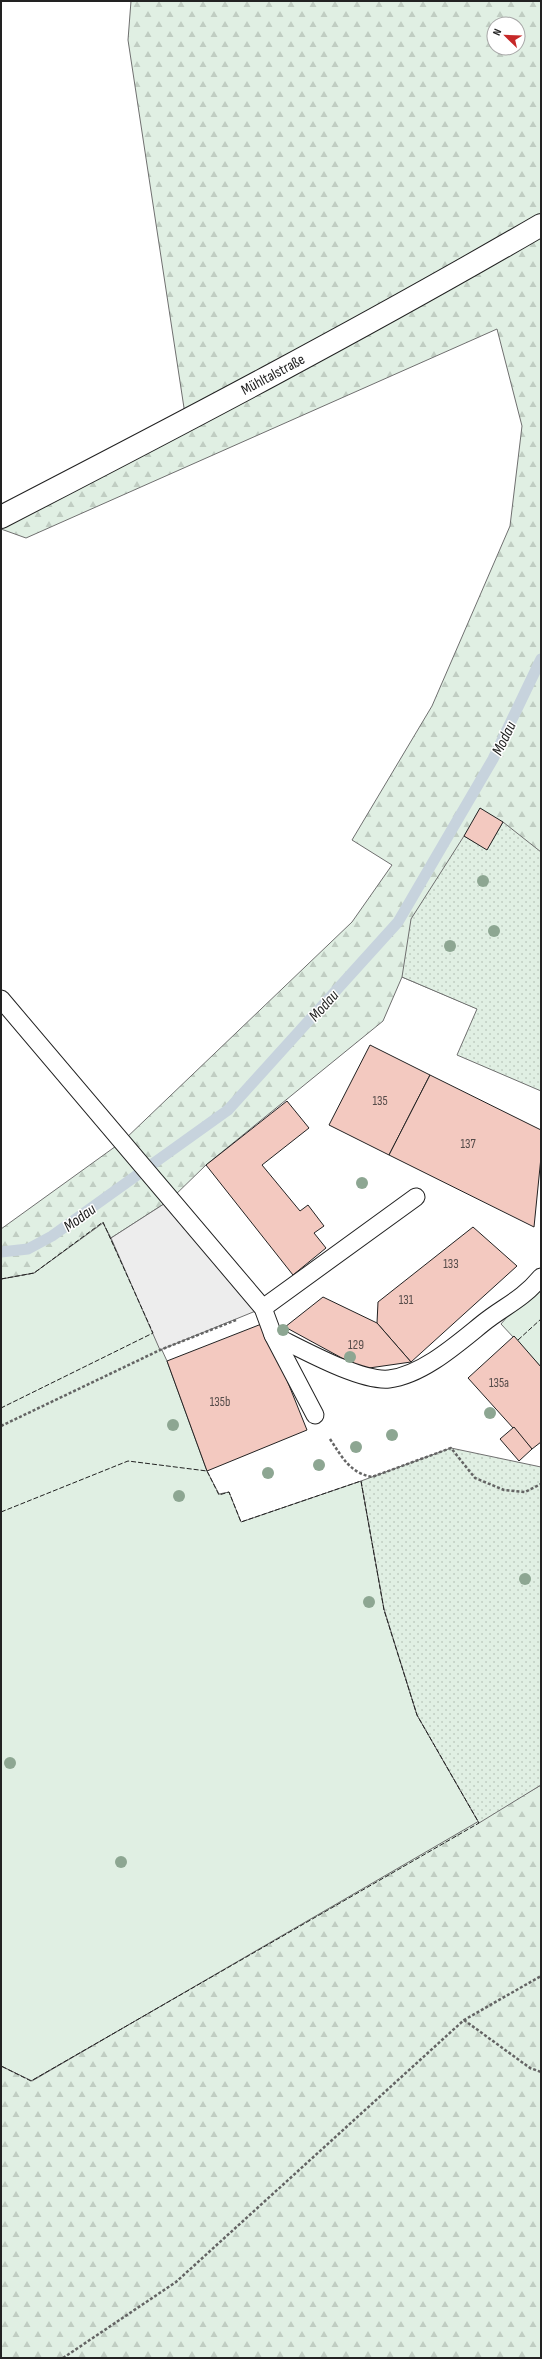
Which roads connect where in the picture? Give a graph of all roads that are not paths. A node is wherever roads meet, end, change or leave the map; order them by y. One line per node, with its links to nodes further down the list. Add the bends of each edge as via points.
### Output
1 (541, 225): 2 (street, Mühltalstraße, via 234,395)
2 (1, 517)
3 (1, 999): 6 (lane)
4 (416, 1197): 6 (lane)
5 (541, 1277): 7 (lane, via 528,1293 485,1321 449,1351 407,1374 388,1379 369,1378)
6 (264, 1308): 7 (lane)
7 (273, 1335): 8 (lane)
8 (315, 1415)

